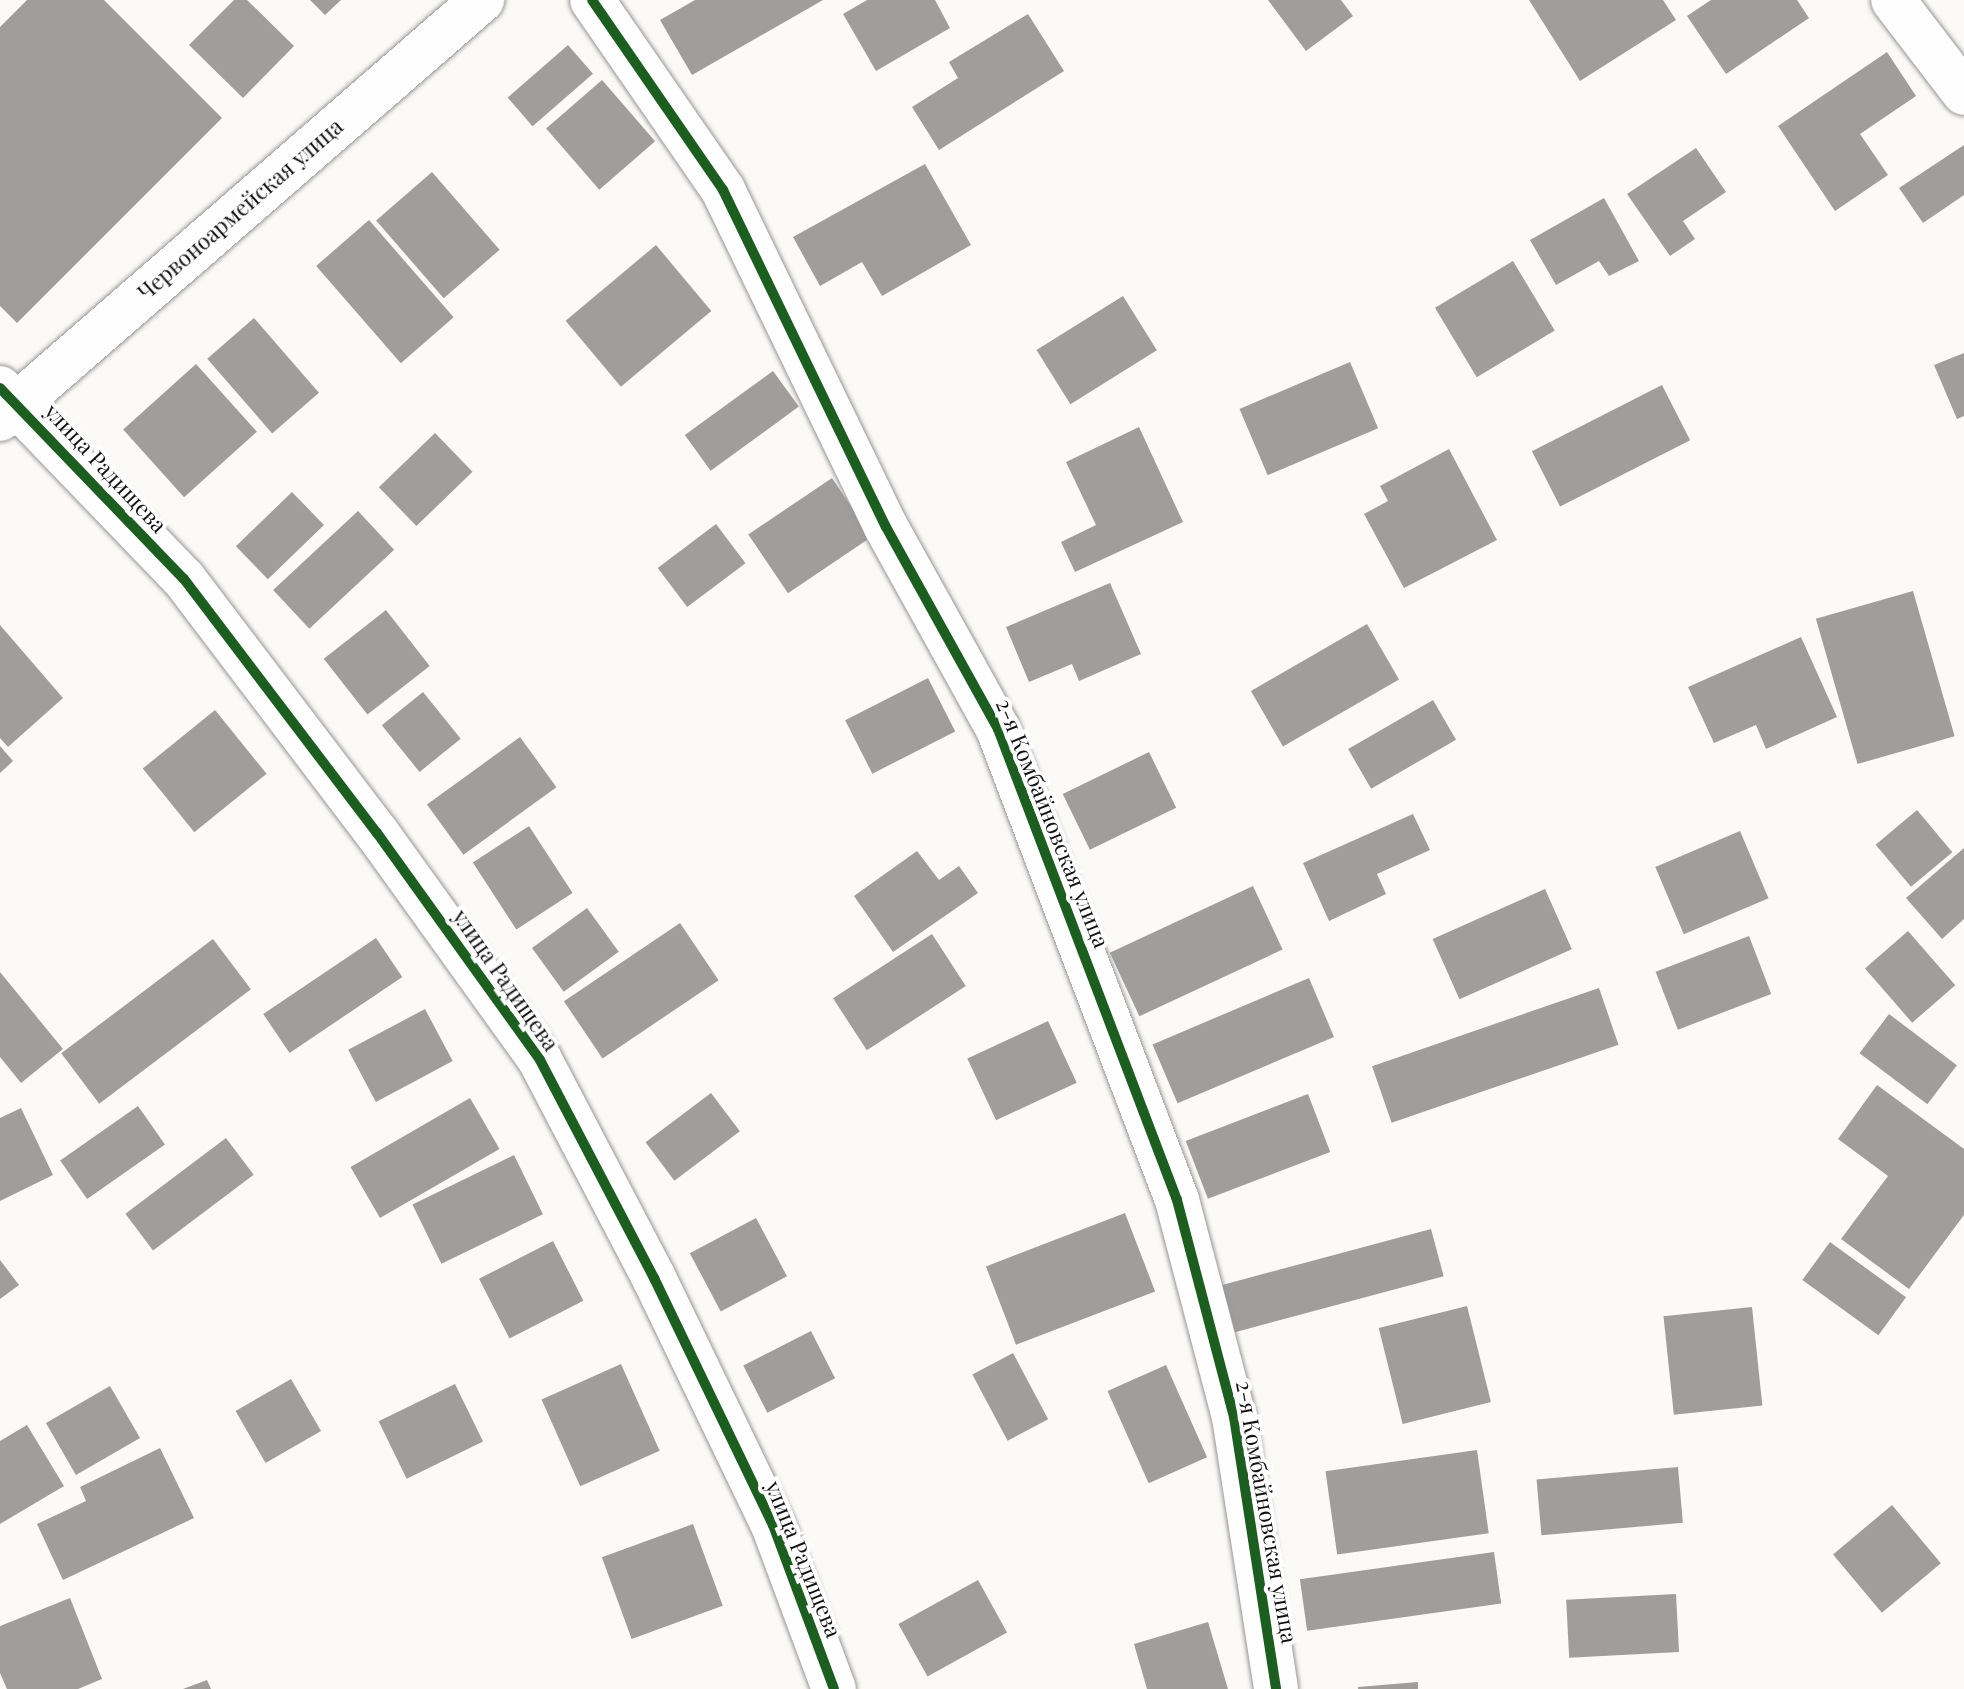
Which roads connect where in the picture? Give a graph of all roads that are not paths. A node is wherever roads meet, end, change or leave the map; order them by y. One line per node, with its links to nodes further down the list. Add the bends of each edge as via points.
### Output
1 (592, 0): 7 (street, 2-я Комбайновская улица, via 723,190 886,527 998,729 1177,1200 1234,1417)
2 (1893, 0): 4 (street)
3 (470, 4): 5 (street, Червоноармейская улица)
4 (1964, 93)
5 (6, 403): 6 (street, улица Радищева, via 184,579 540,1060 654,1278 773,1525)
6 (834, 1689)
7 (1276, 1689)

